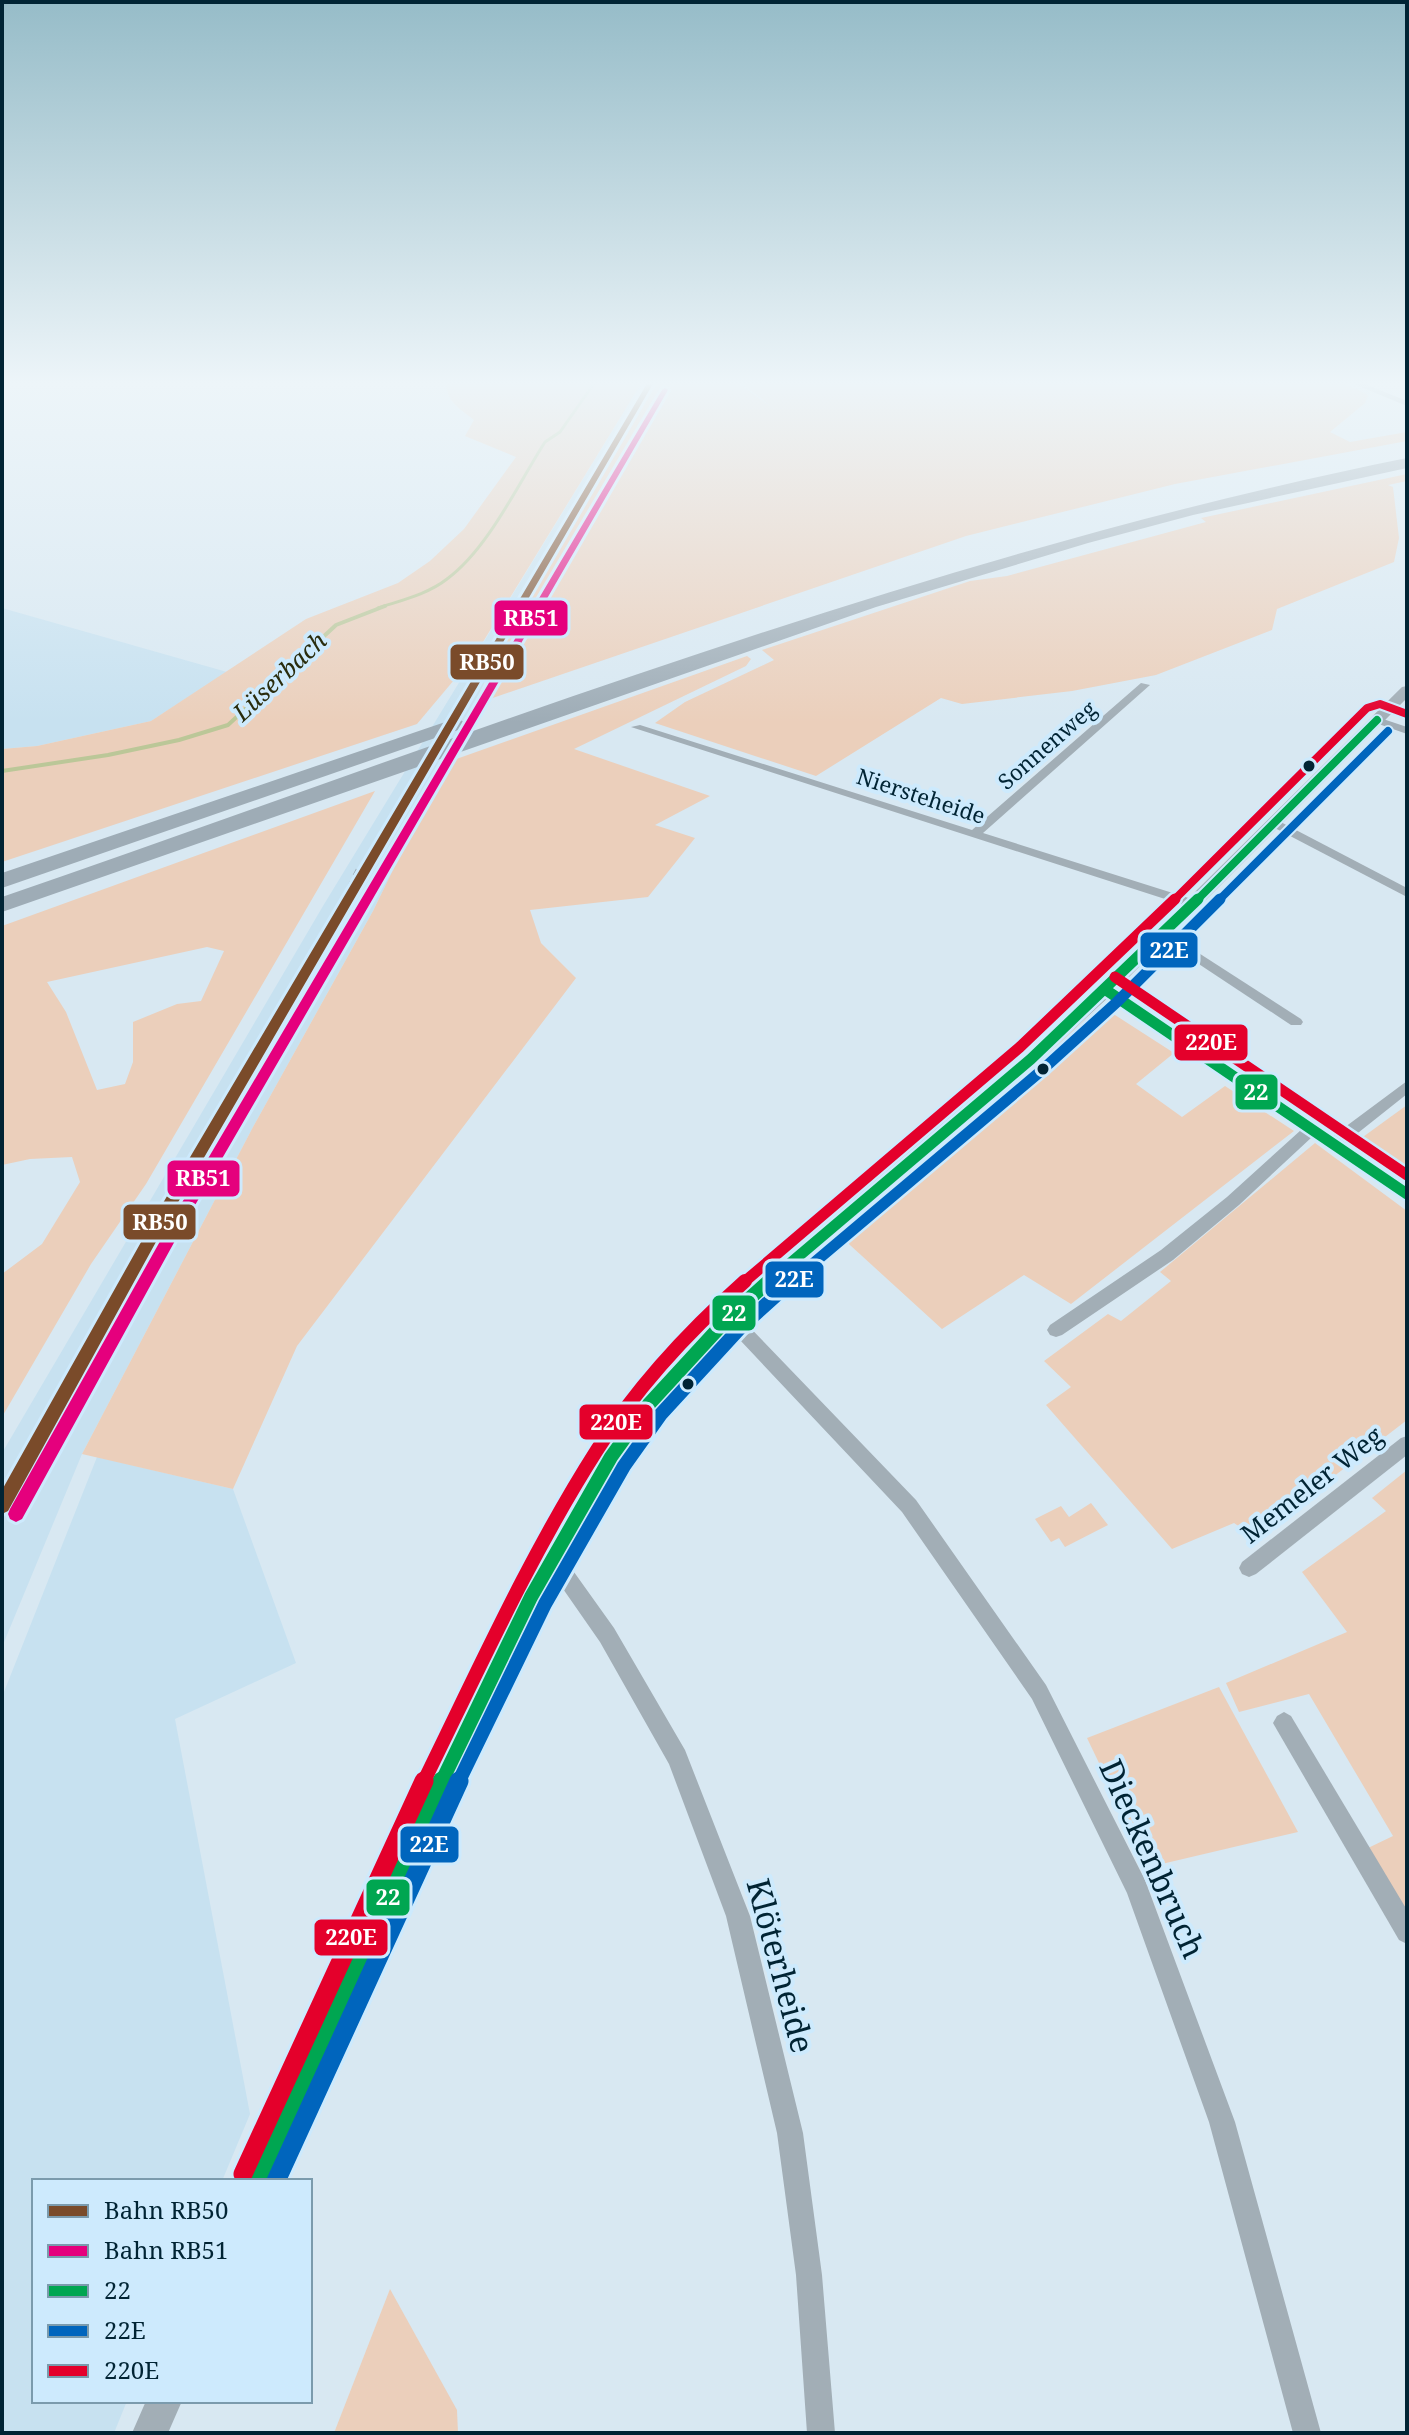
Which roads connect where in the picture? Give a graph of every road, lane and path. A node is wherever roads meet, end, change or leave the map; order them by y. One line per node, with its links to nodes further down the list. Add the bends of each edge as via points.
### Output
1 (1190, 496): 3 (highway)
2 (1255, 496): 15 (highway, via 1002,560 790,629)
3 (950, 559)
4 (816, 601): 12 (highway)
5 (1145, 685): 11 (street, Sonnenweg)
6 (1407, 690): 7 (street)
7 (1377, 720): 9 (street); 10 (street)
8 (636, 727): 11 (street, Niersteheide)
9 (1407, 731)
10 (1273, 822): 13 (street); 14 (street)
11 (975, 834): 14 (street, Niersteheide)
12 (2, 880)
13 (1407, 893)
14 (1193, 904): 16 (street)
15 (2, 905)
16 (1163, 934): 17 (street); 18 (street)
17 (1106, 990): 20 (street); 23 (street)
18 (1296, 1022)
19 (1407, 1086): 21 (street)
20 (1312, 1128): 21 (street); 24 (street, via 1167,1255)
21 (1335, 1143): 22 (street)
22 (1407, 1194)
23 (729, 1317): 26 (street, via 649,1404); 34 (street, Dieckenbruch, via 909,1506 1039,1692 1137,1888 1222,2122)
24 (1056, 1330)
25 (1407, 1444): 27 (street, Memeler Weg)
26 (552, 1557): 30 (street, via 424,1818); 33 (street, Klöterheide, via 607,1635 677,1758 738,1916 790,2133 809,2275)
27 (1249, 1568)
28 (1284, 1723): 29 (street)
29 (1407, 1932)
30 (259, 2179)
31 (163, 2403): 32 (street)
32 (150, 2433)
33 (821, 2433)
34 (1307, 2433)

